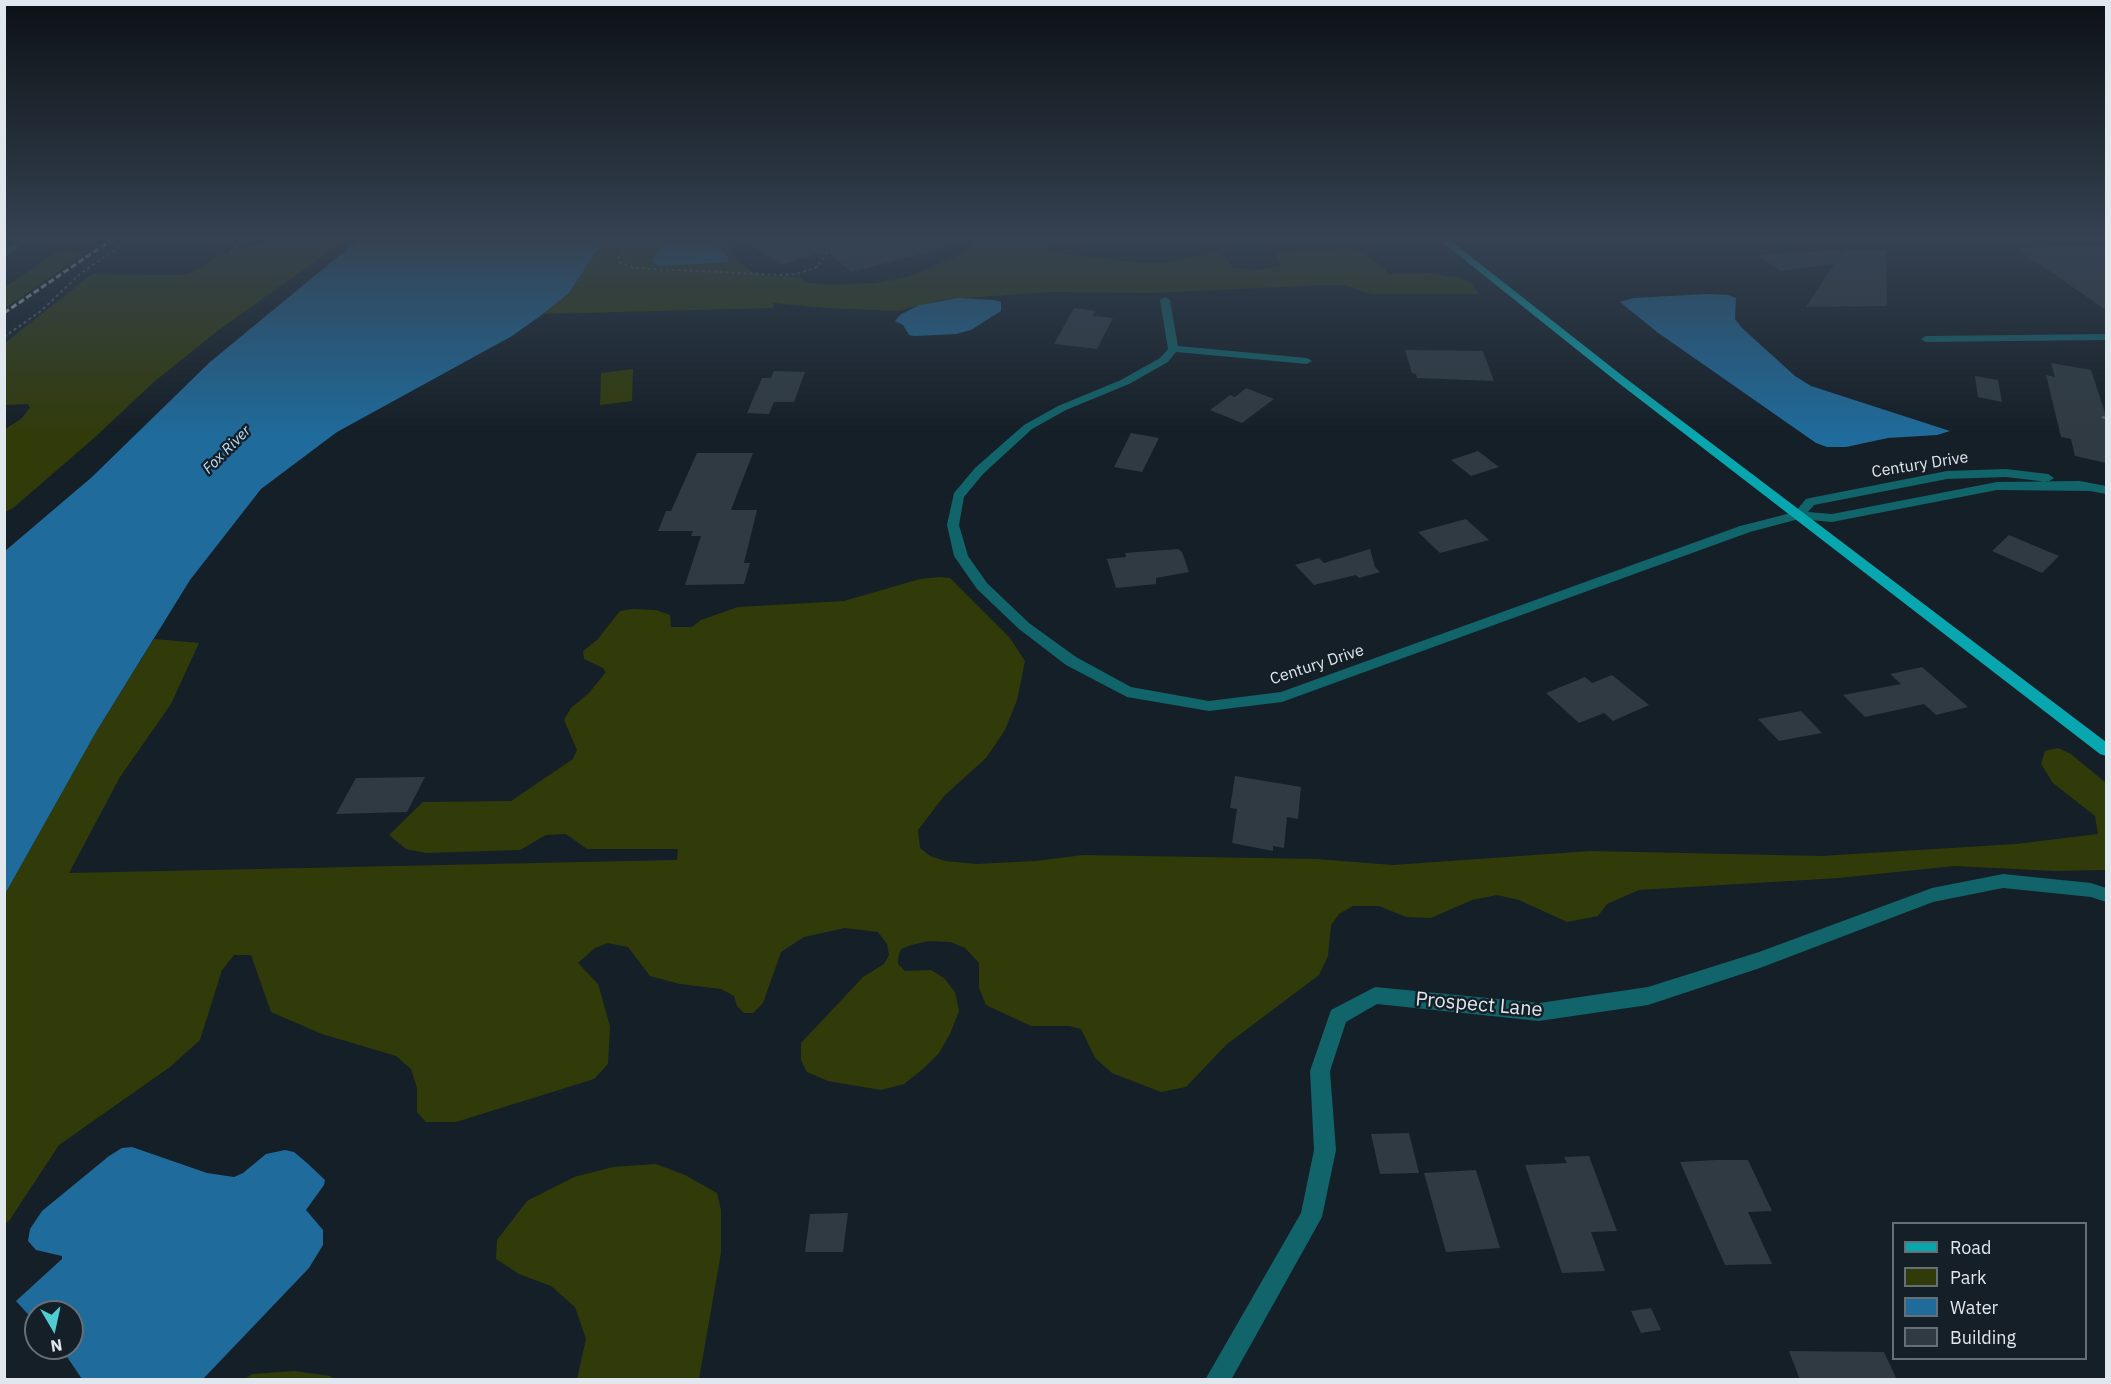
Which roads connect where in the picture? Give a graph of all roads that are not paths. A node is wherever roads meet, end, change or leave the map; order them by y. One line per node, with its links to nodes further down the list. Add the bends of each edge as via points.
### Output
1 (1166, 306): 5 (street)
2 (1527, 306): 9 (main road)
3 (2106, 337): 4 (street)
4 (1926, 339)
5 (1173, 349): 6 (street); 9 (street, Century Drive, via 1146,371 1028,427 979,471 958,496 953,525 961,556 982,586 1024,626 1071,662 1127,692 1209,706 1282,697 1680,551)
6 (1307, 361)
7 (2089, 487): 8 (street, Century Drive); 9 (street, Century Drive, via 1997,486 1832,518); 9 (street, Century Drive, via 2006,473 1947,475 1810,502)
8 (2106, 490)
9 (1799, 515): 10 (main road)
10 (2106, 750)
11 (2106, 895): 12 (street, Prospect Lane, via 2003,881 1932,895 1760,960 1648,996 1539,1012 1375,995 1338,1016 1320,1071 1325,1150 1311,1217)
12 (1217, 1380)

